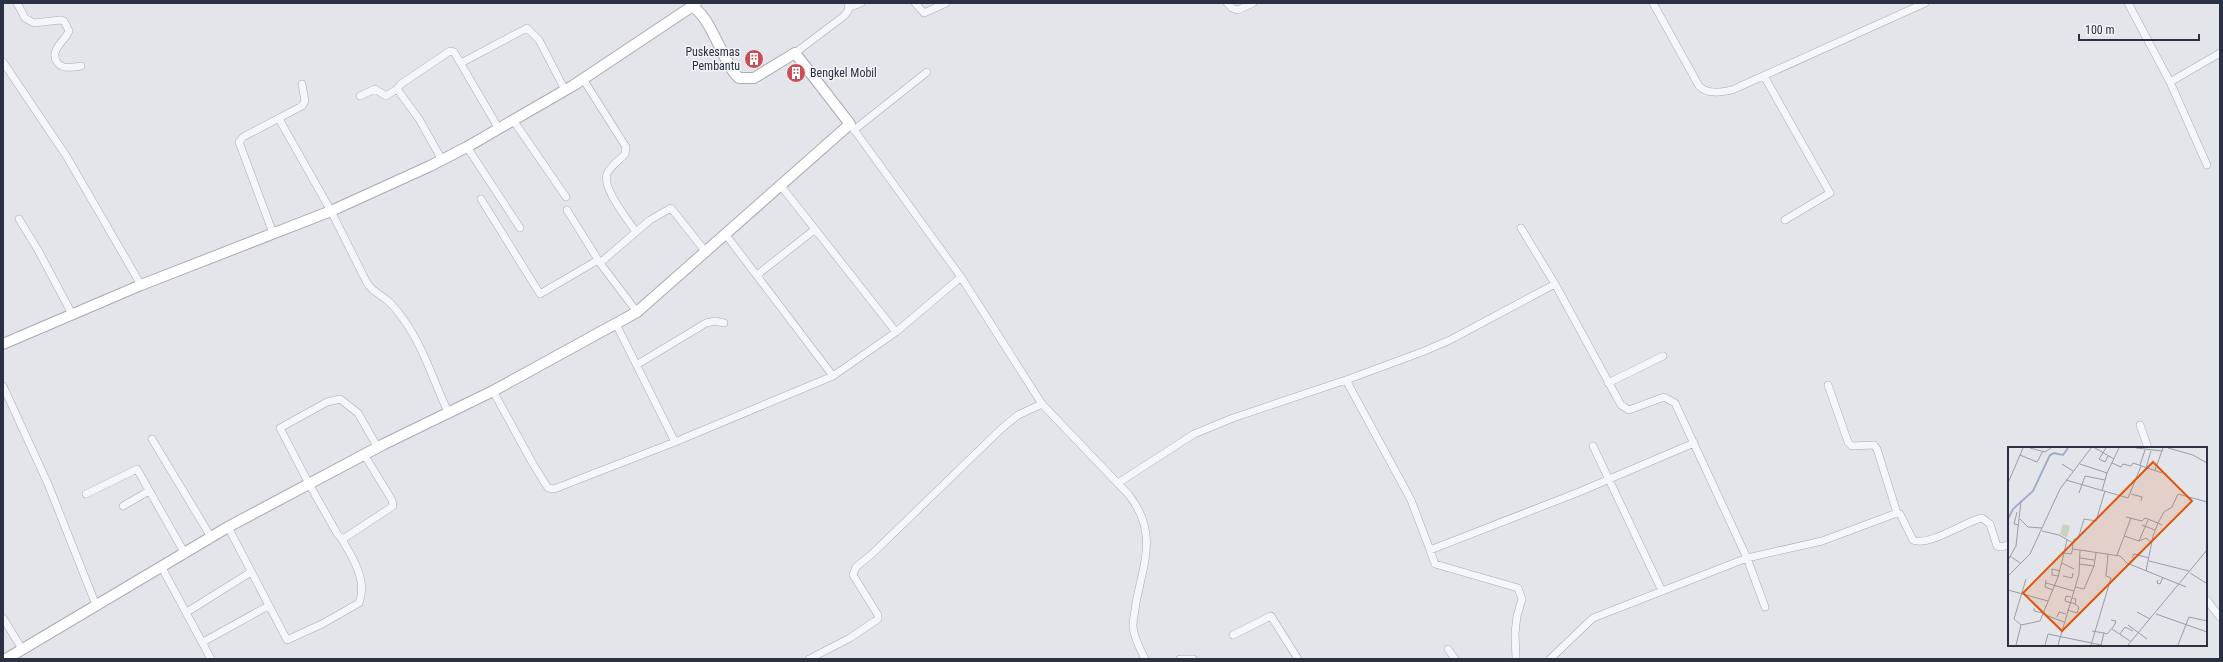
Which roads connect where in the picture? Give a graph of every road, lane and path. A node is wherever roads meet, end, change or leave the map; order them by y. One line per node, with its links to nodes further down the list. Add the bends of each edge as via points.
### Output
1 (17, 3): 16 (street, via 25,18 34,23 64,21 69,32 55,53 56,60 60,66 66,68)
2 (860, 3): 11 (street)
3 (915, 3): 4 (street, via 924,13)
4 (946, 3)
5 (1227, 3): 6 (street, via 1238,10)
6 (1253, 3)
7 (1653, 3): 18 (street, via 1702,89 1722,92)
8 (1925, 3): 18 (street)
9 (2128, 3): 20 (street)
10 (695, 5): 12 (street, via 729,66 739,78 754,78); 19 (street)
11 (850, 5): 12 (street, via 844,16)
12 (795, 53): 27 (street)
13 (2220, 53): 20 (street)
14 (3, 62): 50 (street, via 67,157)
15 (461, 63): 22 (street, via 450,50); 23 (street, via 527,28 539,40); 28 (street)
16 (81, 66)
17 (927, 72): 27 (street)
18 (1764, 76): 38 (street, via 1830,192)
19 (583, 79): 23 (street); 42 (street, via 626,147 626,154 607,173 606,182 609,191)
20 (2170, 82): 31 (street)
21 (302, 84): 25 (street, via 304,104)
22 (397, 89): 24 (street, via 386,96 375,89); 30 (street)
23 (565, 90): 26 (street)
24 (360, 96)
25 (279, 119): 36 (street); 43 (street, via 239,142)
26 (513, 120): 28 (street); 33 (street)
27 (852, 127): 32 (street); 48 (street)
28 (499, 129): 29 (street)
29 (467, 147): 30 (street); 39 (street)
30 (442, 160): 36 (street)
31 (2207, 164)
32 (781, 186): 41 (street); 44 (street)
33 (566, 198)
34 (481, 199): 46 (street, via 540,294)
35 (567, 210): 46 (street)
36 (331, 211): 43 (street); 66 (street, via 367,283 374,292 392,304 411,331)
37 (19, 219): 52 (street)
38 (1785, 220)
39 (520, 228)
40 (1521, 228): 49 (street)
41 (814, 230): 47 (street); 55 (street)
42 (636, 232): 45 (street, via 671,208); 46 (street)
43 (273, 233): 50 (street)
44 (726, 235): 45 (street); 47 (street)
45 (705, 251): 51 (street)
46 (599, 261): 51 (street)
47 (757, 275): 59 (street)
48 (961, 277): 55 (street); 65 (street)
49 (1555, 284): 60 (street, via 1450,340); 61 (street)
50 (141, 285): 52 (street)
51 (637, 312): 54 (street)
52 (72, 314): 56 (street)
53 (724, 323): 58 (street, via 715,321 706,324)
54 (616, 324): 58 (street); 64 (street)
55 (896, 332): 59 (street)
56 (3, 344)
57 (1663, 356): 61 (street)
58 (638, 364): 69 (street)
59 (833, 376): 69 (street)
60 (1346, 380): 76 (street, via 1233,418 1194,434); 86 (street, via 1411,500)
61 (1608, 383): 70 (street, via 1625,409 1629,410 1664,397 1673,400)
62 (1828, 385): 81 (street, via 1848,442 1852,446 1874,445 1877,449)
63 (3, 386): 93 (street, via 48,484)
64 (494, 392): 66 (street); 69 (street, via 533,464 550,489)
65 (1042, 404): 76 (street); 105 (street, via 1018,415 1001,429 856,567 853,575 878,619 850,638)
66 (449, 414): 73 (street)
67 (2140, 424): 72 (street)
68 (152, 439): 83 (street)
69 (675, 442)
70 (1694, 443): 75 (street); 88 (street)
71 (1593, 446): 75 (street)
72 (2148, 447)
73 (378, 448): 74 (street); 77 (street, via 353,408 340,399 327,402 282,426 280,430)
74 (365, 456): 77 (street); 84 (street, via 392,500 393,506 345,538)
75 (1609, 479): 86 (street); 91 (street)
76 (1118, 483): 106 (street, via 1139,508 1145,525 1147,559 1133,628)
77 (309, 484): 82 (street); 84 (street)
78 (149, 491): 79 (street, via 137,469); 80 (street); 87 (street)
79 (86, 494)
80 (123, 506)
81 (1897, 513): 85 (street, via 1915,541 1958,530 1982,518 1990,524 1997,546 2001,548); 88 (street, via 1822,542)
82 (228, 527): 83 (street); 90 (street)
83 (211, 537): 87 (street)
84 (341, 538): 94 (street, via 356,565 361,582 361,597 356,606 289,640 282,635)
85 (2008, 545)
86 (1430, 550): 111 (street, via 1435,564 1518,588 1522,599 1516,622)
87 (184, 552): 89 (street)
88 (1747, 558): 91 (street); 95 (street)
89 (161, 566): 93 (street); 96 (street)
90 (250, 572): 94 (street); 96 (street)
91 (1662, 591): 112 (street, via 1593,618)
92 (2207, 600): 97 (street)
93 (96, 604): 101 (street)
94 (268, 606): 100 (street)
95 (1765, 607)
96 (187, 612): 100 (street)
97 (2220, 617)
98 (3, 618): 101 (street)
99 (1233, 635): 109 (street, via 1271,616)
100 (203, 642): 104 (street)
101 (22, 649): 103 (street)
102 (1448, 649): 110 (street)
103 (6, 659)
104 (211, 659)
105 (810, 659)
106 (1145, 659)
107 (1180, 659): 108 (street)
108 (1193, 659)
109 (1298, 659)
110 (1455, 659)
111 (1516, 659)
112 (1550, 659)

